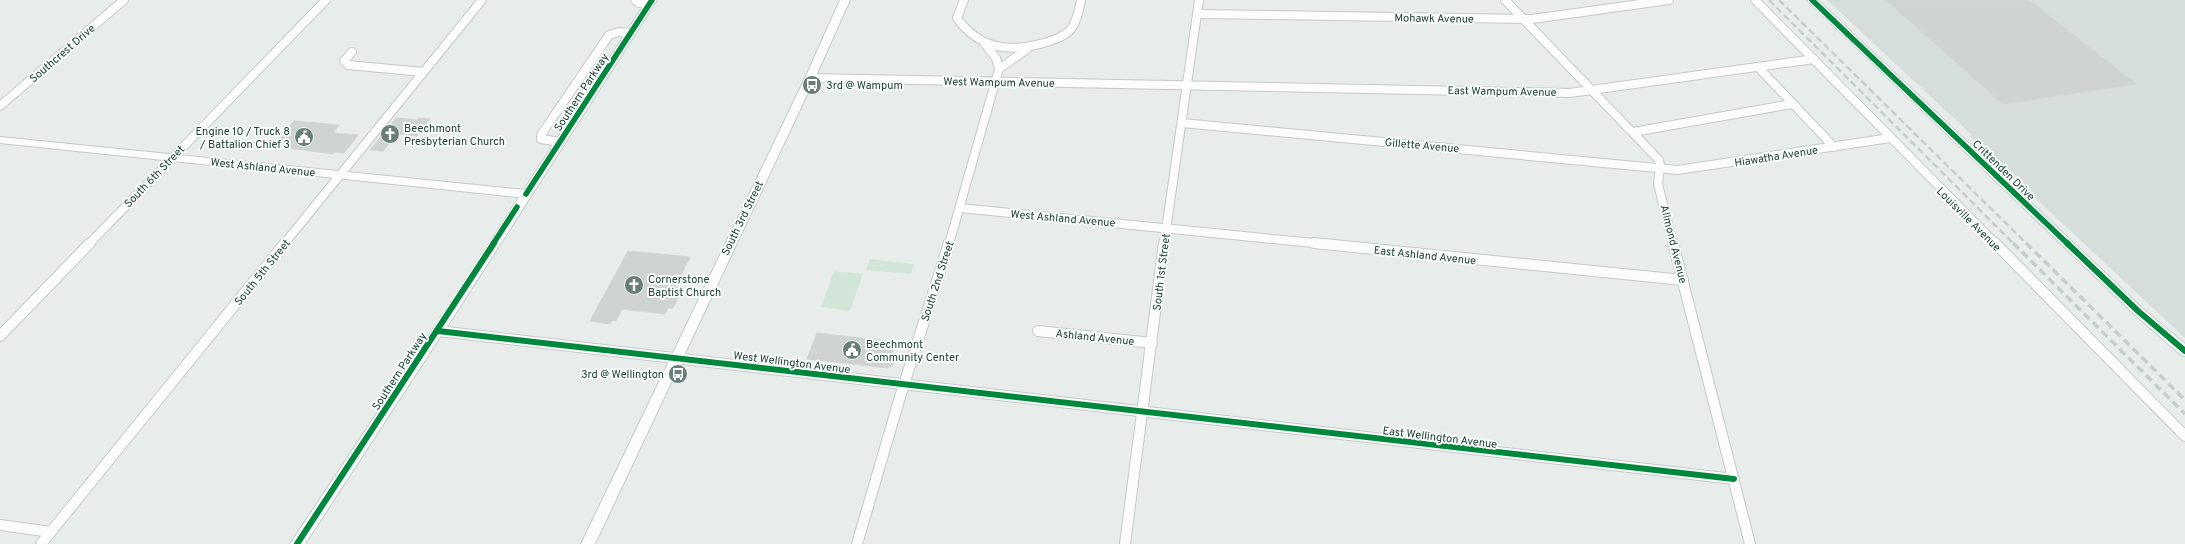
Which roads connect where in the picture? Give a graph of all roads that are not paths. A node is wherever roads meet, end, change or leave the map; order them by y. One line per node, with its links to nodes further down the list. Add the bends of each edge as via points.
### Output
1 (124, 0): 29 (street, Southcrest Drive)
2 (326, 0): 36 (street, South 6th Street)
3 (482, 0): 23 (street, South 5th Street)
4 (635, 0): 13 (street, via 639,3)
5 (845, 0): 24 (main road, South 3rd Street)
6 (964, 0): 17 (street, via 957,18 966,32)
7 (1081, 0): 18 (street, via 1076,20 1068,32)
8 (1199, 0): 14 (street, South 1st Street)
9 (1505, 0): 15 (street)
10 (1669, 0): 15 (street, Mohawk Avenue)
11 (1755, 0): 20 (street, Louisville Avenue)
12 (1812, 0): 47 (main road, Crittenden Drive, via 2138,311)
13 (651, 2): 16 (main road, Southern Parkway)
14 (1197, 14): 15 (street, Mohawk Avenue); 26 (street, South 1st Street)
15 (1522, 19): 27 (street)
16 (630, 33): 34 (main road, Southern Parkway); 34 (street, via 618,32 608,35 541,135 541,139)
17 (985, 44): 18 (street, via 1008,48); 22 (street, via 996,58)
18 (1034, 46): 22 (street, via 1016,55)
19 (352, 52): 23 (street, via 344,61 348,65)
20 (1814, 59): 21 (street, East Wampum Avenue); 32 (street, Louisville Avenue)
21 (1758, 67): 27 (street, East Wampum Avenue); 28 (street)
22 (999, 69): 25 (street, South 2nd Street)
23 (423, 72): 38 (street, South 5th Street)
24 (810, 78): 25 (street, West Wampum Avenue); 48 (main road, South 3rd Street)
25 (996, 81): 26 (street, West Wampum Avenue); 40 (street, South 2nd Street)
26 (1188, 86): 27 (street, East Wampum Avenue, via 1562,93); 30 (street, South 1st Street)
27 (1592, 91): 31 (street)
28 (1792, 104): 31 (street); 35 (street)
29 (0, 106)
30 (1182, 123): 37 (street, Gillette Avenue); 41 (street, South 1st Street)
31 (1633, 132): 37 (street, via 1659,160)
32 (1890, 138): 35 (street, Hiawatha Avenue); 51 (street, Louisville Avenue)
33 (0, 140): 36 (street, West Ashland Avenue)
34 (561, 142): 39 (main road, Southern Parkway)
35 (1834, 147): 37 (street, Hiawatha Avenue, via 1693,169)
36 (171, 158): 38 (street, West Ashland Avenue); 45 (street, South 6th Street)
37 (1661, 168): 42 (street, Allmond Avenue, via 1658,184)
38 (341, 175): 39 (street, West Ashland Avenue); 54 (street, South 5th Street)
39 (526, 194): 44 (main road, Southern Parkway)
40 (960, 208): 41 (street, West Ashland Avenue); 49 (street, South 2nd Street)
41 (1166, 228): 42 (street, East Ashland Avenue); 46 (street, South 1st Street)
42 (1683, 280): 52 (street, Allmond Avenue)
43 (1038, 330): 46 (street, Ashland Avenue)
44 (438, 331): 48 (street, West Wellington Avenue); 56 (main road, Southern Parkway)
45 (0, 336)
46 (1152, 344): 50 (street, South 1st Street)
47 (2185, 351)
48 (676, 359): 49 (street, West Wellington Avenue); 57 (main road, South 3rd Street)
49 (904, 385): 50 (street, West Wellington Avenue); 58 (street, South 2nd Street)
50 (1143, 413): 52 (street, East Wellington Avenue); 59 (street, South 1st Street)
51 (2185, 436)
52 (1734, 478): 60 (street, Allmond Avenue)
53 (0, 525): 54 (street)
54 (51, 532): 55 (street, South 5th Street)
55 (41, 544)
56 (297, 544)
57 (588, 544)
58 (857, 544)
59 (1125, 544)
60 (1750, 544)

